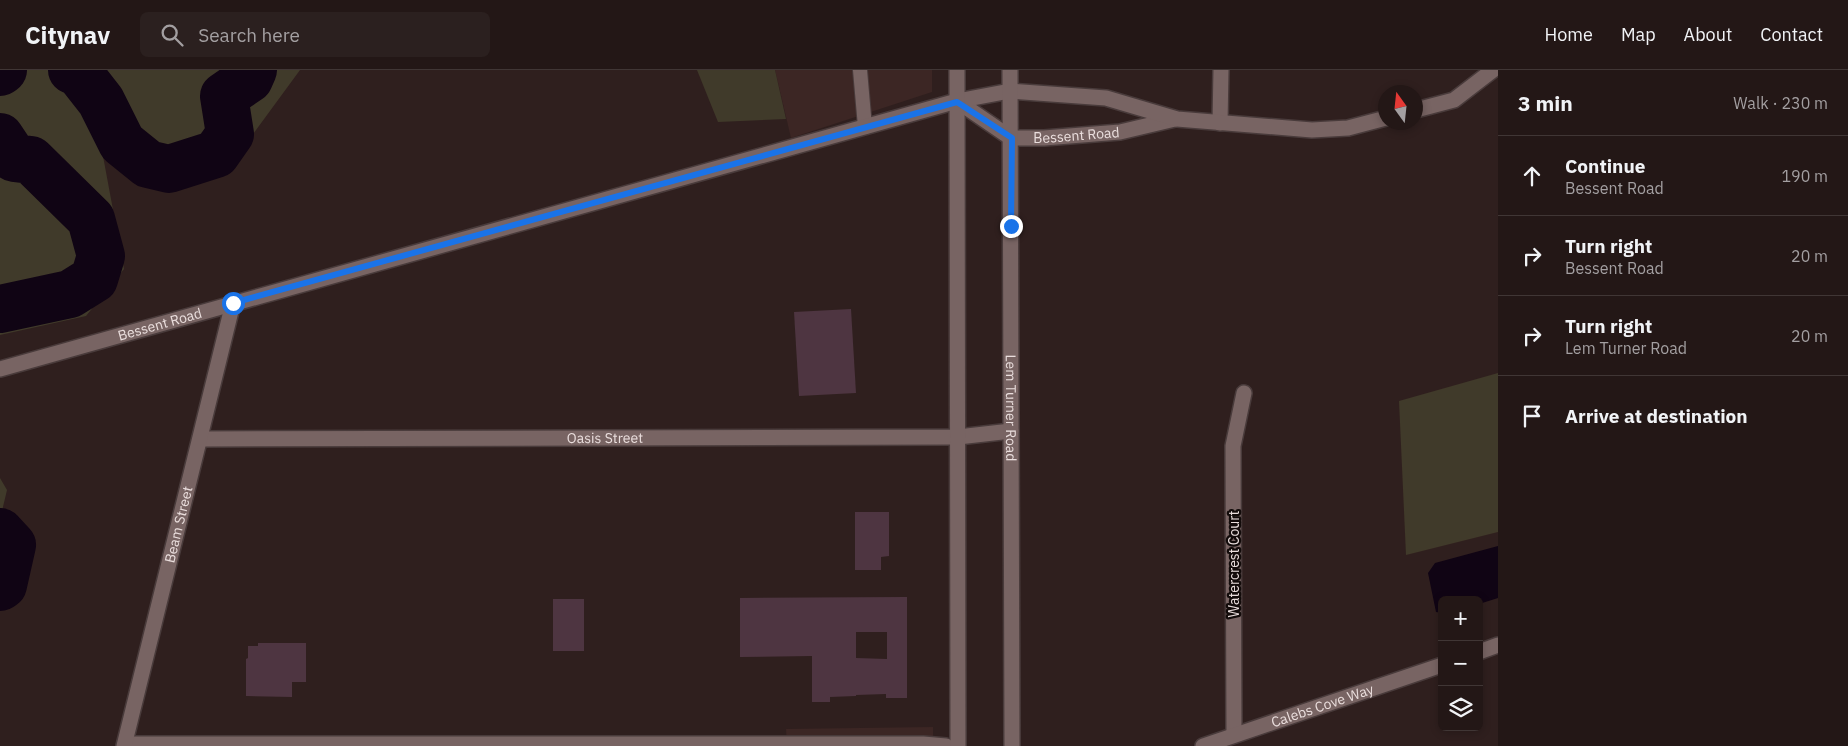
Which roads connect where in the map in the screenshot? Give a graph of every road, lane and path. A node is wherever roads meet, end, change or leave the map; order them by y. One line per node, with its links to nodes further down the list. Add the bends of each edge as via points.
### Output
1 (860, 70): 12 (lane)
2 (957, 70): 7 (street)
3 (1010, 70): 6 (street, Lem Turner Road)
4 (1221, 70): 11 (street)
5 (1493, 70): 8 (street, via 1454,100)
6 (1010, 91): 7 (street, Bessent Road); 9 (street, Bessent Road, via 1106,98); 13 (street, Lem Turner Road)
7 (957, 102): 12 (street, Bessent Road); 13 (street); 18 (street)
8 (1423, 108)
9 (1176, 119): 11 (street, Bessent Road); 13 (street, Bessent Road, via 1120,132)
10 (1378, 120): 11 (street, Bessent Road, via 1348,128 1312,130)
11 (1220, 123)
12 (865, 127): 14 (street, Bessent Road)
13 (1012, 138): 17 (street, Lem Turner Road)
14 (233, 303): 15 (street, Bessent Road); 19 (street, Beam Street)
15 (0, 370)
16 (1244, 393): 23 (street, Watercrest Court, via 1233,446)
17 (1011, 431): 18 (street, Oasis Street); 27 (street, Lem Turner Road)
18 (958, 437): 19 (street, Oasis Street); 26 (street)
19 (200, 439): 24 (street, Beam Street)
20 (1498, 645): 21 (street)
21 (1483, 651)
22 (1438, 665): 23 (street, Calebs Cove Way)
23 (1234, 736): 28 (street, Calebs Cove Way)
24 (125, 745): 25 (street)
25 (946, 746)
26 (958, 746)
27 (1012, 746)
28 (1203, 746)

